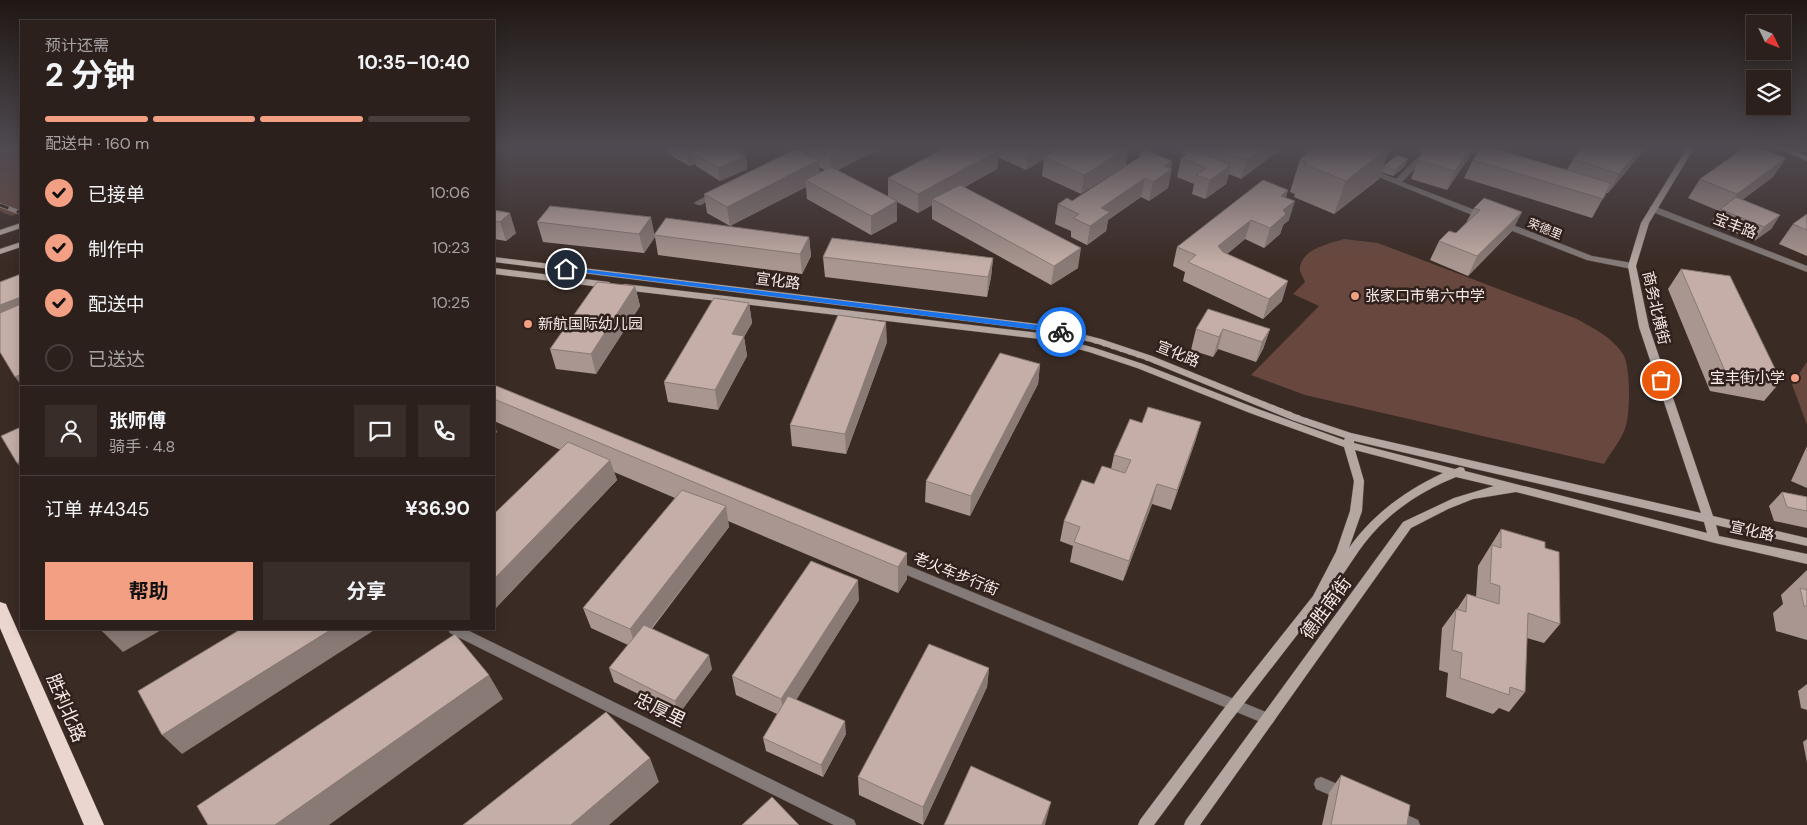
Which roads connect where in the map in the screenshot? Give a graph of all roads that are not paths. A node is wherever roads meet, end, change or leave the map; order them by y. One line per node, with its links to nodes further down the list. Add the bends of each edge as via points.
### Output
1 (1408, 186): 11 (street, 荣德里, via 1590,258)
2 (1667, 186): 5 (main road, 商务北横街)
3 (723, 191): 4 (street)
4 (698, 203)
5 (1653, 209): 11 (main road, 商务北横街, via 1645,223); 12 (street, 宝丰路)
6 (20, 227): 7 (main road)
7 (0, 233)
8 (20, 244): 9 (main road)
9 (0, 252)
10 (495, 260): 14 (main road, 宣化路, via 1046,328 1149,358)
11 (1632, 266): 18 (main road, 商务北横街, via 1644,327)
12 (1807, 269)
13 (495, 271): 14 (main road, 宣化路, via 1040,336 1140,366 1236,404)
14 (1349, 440): 15 (main road, 宣化路); 16 (main road, 宣化路); 23 (main road, 德胜南街, via 1359,481 1356,511 1342,552)
15 (1491, 468): 16 (main road, 德胜南街); 18 (main road, 宣化路)
16 (1458, 472): 17 (main road, 宣化路); 23 (main road, 德胜南街, via 1421,489 1393,508 1369,531)
17 (1539, 493): 19 (main road, 宣化路); 27 (main road, 德胜南街, via 1494,489 1437,509 1407,525)
18 (1708, 520): 19 (main road, 商务北横街); 20 (main road, 宣化路)
19 (1715, 539): 21 (main road, 宣化路)
20 (1807, 542)
21 (1807, 559)
22 (886, 561): 26 (street, 老火车步行街)
23 (1317, 600): 26 (main road, 德胜南街)
24 (0, 609): 31 (highway, 胜利北路)
25 (456, 630): 32 (street, 忠厚里)
26 (1235, 706): 27 (street, 老火车步行街); 33 (main road, 德胜南街)
27 (1268, 719): 34 (main road, 德胜南街)
28 (1321, 784): 29 (street)
29 (1354, 799)
30 (1380, 810): 35 (street)
31 (94, 825)
32 (849, 825)
33 (1145, 825)
34 (1191, 825)
35 (1413, 825)

